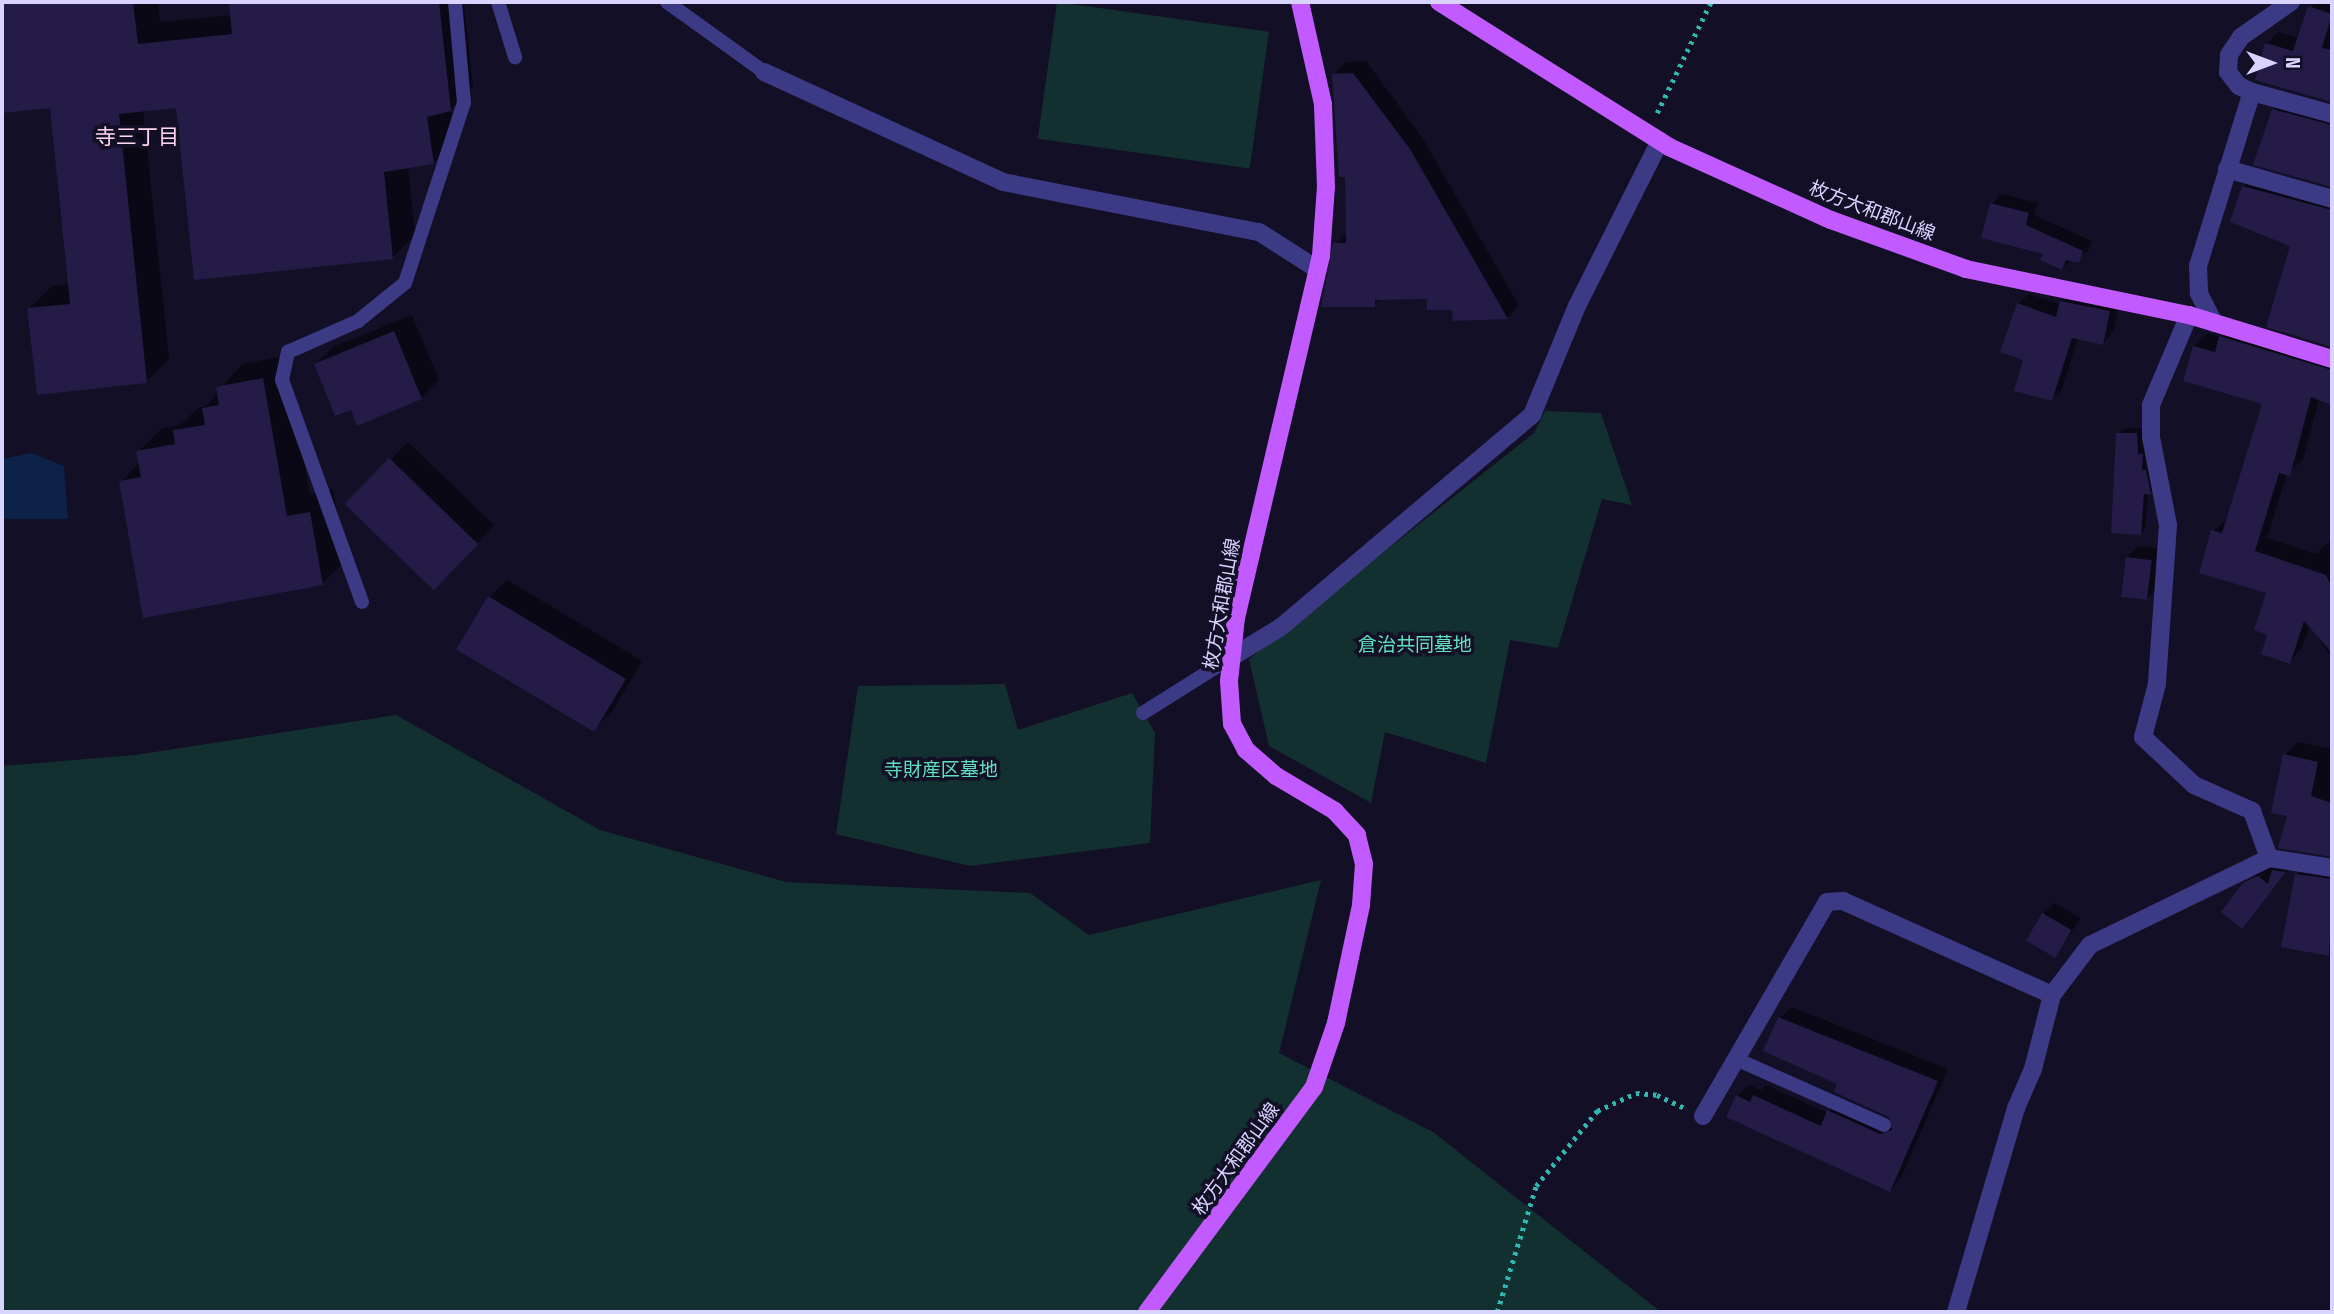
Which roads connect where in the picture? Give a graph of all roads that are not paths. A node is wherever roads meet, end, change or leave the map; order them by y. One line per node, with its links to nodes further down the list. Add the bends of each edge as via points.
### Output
1 (455, 2): 18 (lane, via 464,103 405,283 358,321 288,352 282,380)
2 (498, 2): 7 (lane)
3 (667, 2): 8 (lane)
4 (1300, 2): 14 (main road, 枚方大和郡山線, via 1323,104 1326,187)
5 (1439, 2): 11 (main road, 枚方大和郡山線)
6 (2291, 2): 9 (street, via 2241,37 2229,55 2228,72 2239,86)
7 (515, 57)
8 (764, 72): 14 (street, via 1003,182 1259,232)
9 (2252, 92): 10 (street); 12 (street)
10 (2332, 114)
11 (1654, 137): 15 (main road, 枚方大和郡山線, via 1831,220 1966,269); 19 (street, via 1532,415 1280,627)
12 (2227, 169): 13 (street); 16 (street, via 2198,266 2199,293)
13 (2332, 199)
14 (1317, 269): 19 (main road, 枚方大和郡山線, via 1236,618)
15 (2189, 315): 16 (main road, 枚方大和郡山線); 21 (street, via 2151,405 2151,437 2168,525 2157,684 2143,737 2194,785 2252,811)
16 (2214, 323): 17 (main road, 枚方大和郡山線)
17 (2332, 359)
18 (362, 602)
19 (1232, 657): 20 (lane); 27 (main road, 枚方大和郡山線, via 1232,724 1247,750 1276,776 1335,811 1357,835 1364,864 1361,905 1336,1023 1314,1087)
20 (1143, 713)
21 (2269, 858): 22 (street); 23 (street, via 2090,945)
22 (2332, 868)
23 (2052, 995): 24 (street, via 1843,901 1827,902); 28 (street)
24 (1736, 1059): 25 (street); 26 (lane)
25 (1703, 1116)
26 (1884, 1125)
27 (1147, 1312)
28 (1956, 1312)

